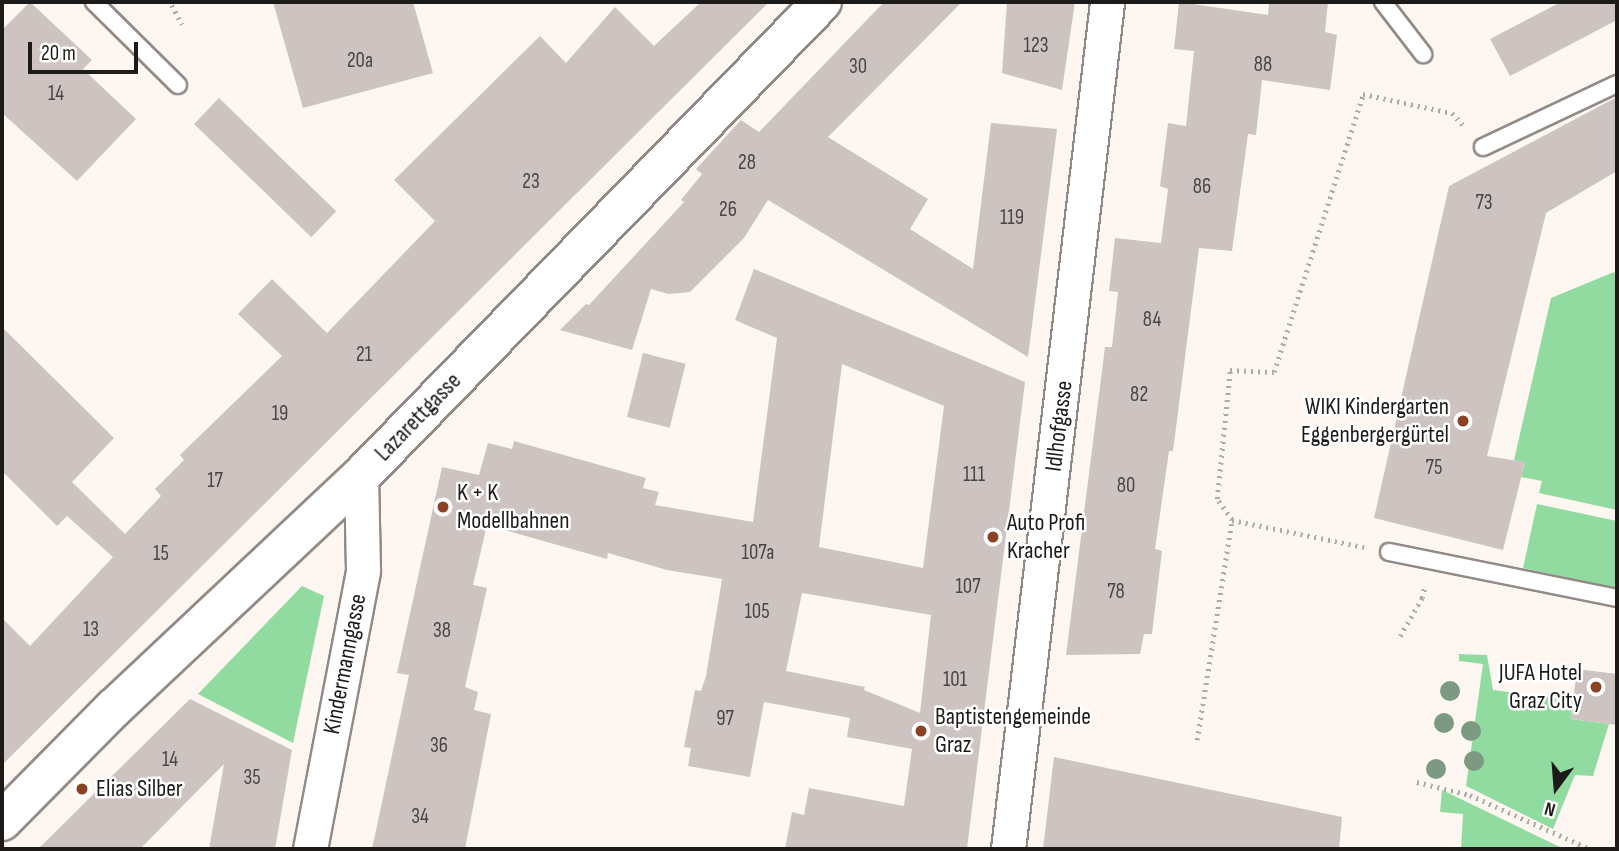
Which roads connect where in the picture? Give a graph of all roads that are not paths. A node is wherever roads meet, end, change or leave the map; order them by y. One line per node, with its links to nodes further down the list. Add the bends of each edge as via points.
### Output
1 (94, 2): 7 (lane)
2 (822, 2): 9 (main road, Lazarettgasse)
3 (1107, 2): 14 (street, Idlhofgasse)
4 (1382, 2): 5 (lane)
5 (1423, 54)
6 (1617, 83): 8 (lane)
7 (178, 85)
8 (1483, 148)
9 (361, 476): 12 (main road, Lazarettgasse, via 114,708); 13 (street, Kindermanngasse, via 363,570)
10 (1389, 552): 11 (lane)
11 (1617, 598)
12 (2, 821)
13 (310, 849)
14 (1009, 849)

